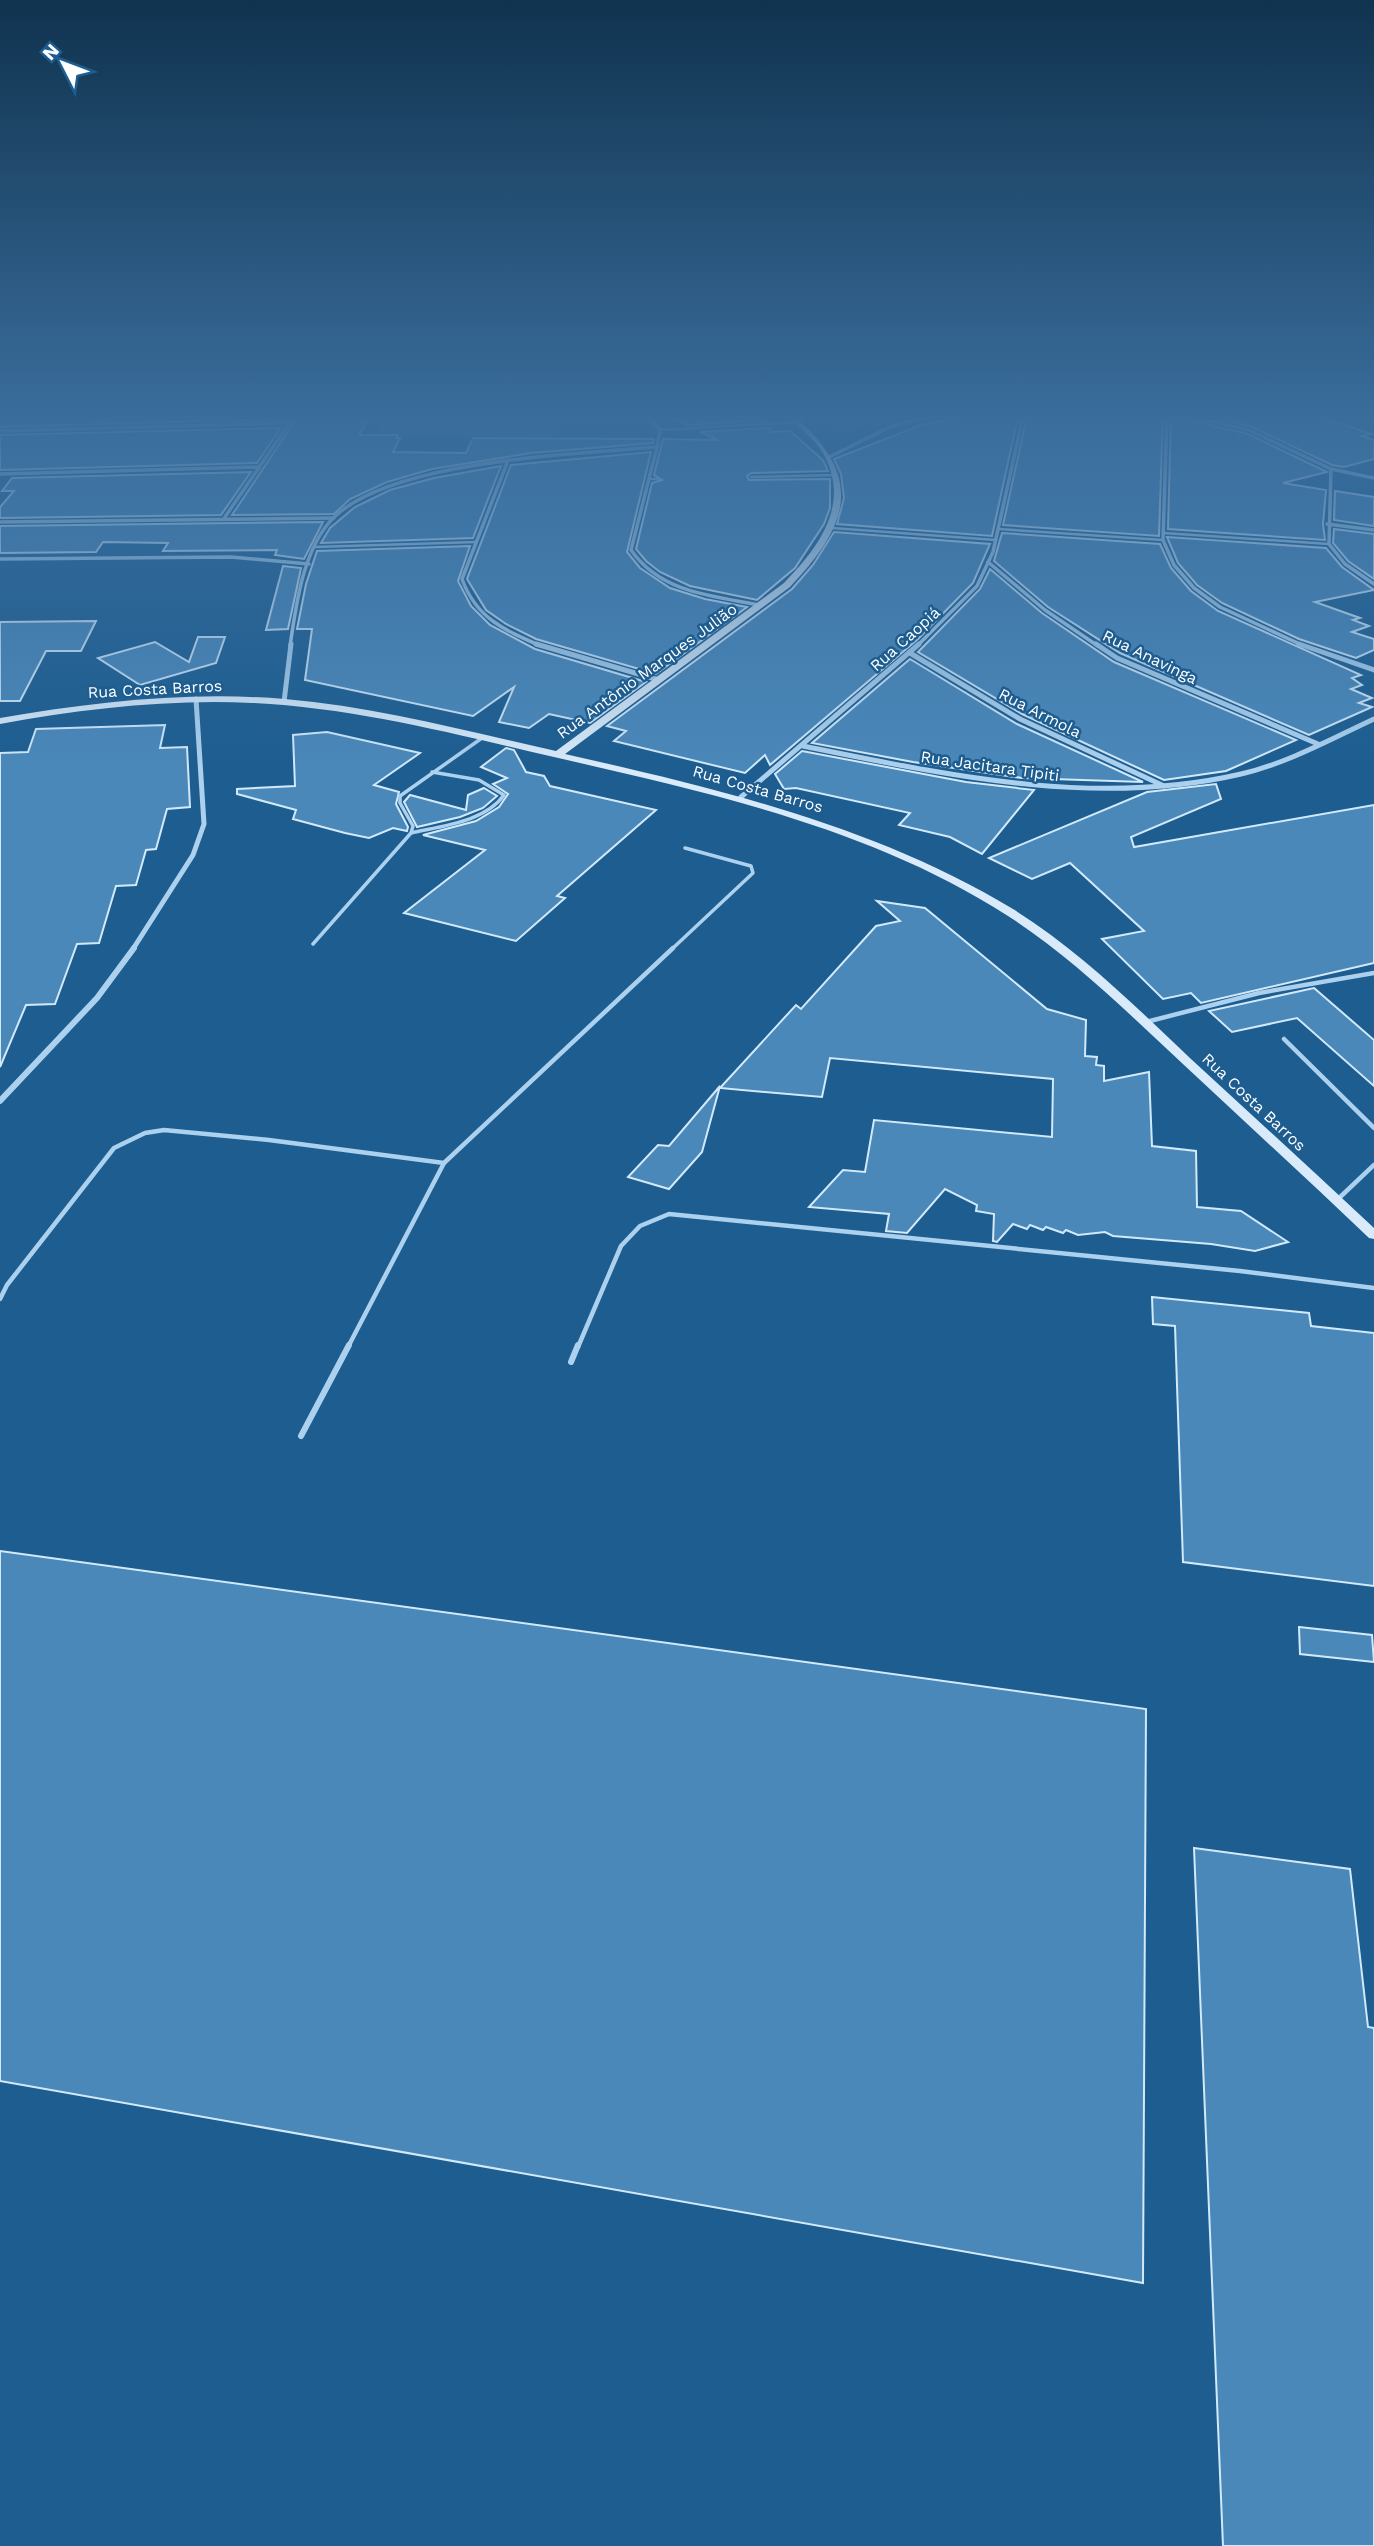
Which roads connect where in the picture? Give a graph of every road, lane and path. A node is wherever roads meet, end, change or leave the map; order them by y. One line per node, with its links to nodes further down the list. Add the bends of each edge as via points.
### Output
1 (325, 531): 14 (street)
2 (480, 531): 12 (street)
3 (636, 531): 19 (street, via 631,550 654,578)
4 (830, 531): 19 (main road, Rua Antônio Marques Julião, via 809,565)
5 (870, 531): 10 (lane)
6 (999, 531): 10 (street, Rua Caopiá)
7 (1026, 531): 11 (lane)
8 (1328, 531): 13 (street)
9 (1164, 533): 11 (street); 13 (lane)
10 (996, 540): 16 (street, Rua Caopiá)
11 (1163, 540): 21 (street, via 1175,570 1215,604 1296,642)
12 (476, 542): 14 (lane); 22 (street, via 462,579 463,592 481,615 531,642)
13 (1329, 544): 18 (street, via 1345,564)
14 (314, 547): 17 (street)
15 (0, 559): 17 (street, via 231,557)
16 (988, 562): 20 (street, Rua Caopiá, via 977,586); 28 (street, Rua Anavinga, via 1045,611 1117,658)
17 (309, 564): 24 (street, via 293,631)
18 (1374, 584)
19 (760, 605): 22 (main road, Rua Antônio Marques Julião)
20 (909, 653): 29 (street, Rua Caopiá); 32 (street, Rua Armola, via 1020,719)
21 (1374, 670)
22 (659, 680): 30 (main road, Rua Antônio Marques Julião)
23 (196, 699): 24 (main road, Rua Costa Barros); 26 (main road, Rua Costa Barros); 40 (street, via 204,824 193,855 97,998)
24 (284, 702): 27 (main road, Rua Costa Barros)
25 (1374, 719): 28 (street, Rua Jacitara Tipiti)
26 (0, 721)
27 (482, 738): 30 (main road, Rua Costa Barros); 31 (lane)
28 (1319, 744): 32 (street, Rua Jacitara Tipiti, via 1244,773)
29 (803, 746): 32 (street, Rua Jacitara Tipiti, via 1010,785 1070,790); 33 (street, Rua Caopiá)
30 (557, 755): 33 (main road, Rua Costa Barros)
31 (432, 772): 34 (lane, via 400,796 413,826); 34 (lane, via 473,778 494,785 504,795 501,803 488,811)
32 (1164, 786)
33 (741, 797): 38 (main road, Rua Costa Barros, via 823,824 949,877 1047,939)
34 (411, 833): 36 (lane)
35 (685, 848): 42 (lane, via 738,860 751,866 753,873)
36 (313, 944)
37 (1374, 972): 38 (lane, via 1259,993)
38 (1146, 1022): 44 (main road, Rua Costa Barros)
39 (1284, 1039): 41 (lane)
40 (0, 1101)
41 (1374, 1128)
42 (444, 1163): 46 (lane, via 269,1140 164,1130 145,1133 114,1149); 51 (lane)
43 (1374, 1165): 44 (lane)
44 (1337, 1200): 45 (main road, Rua Costa Barros)
45 (1374, 1235)
46 (7, 1284): 48 (lane); 49 (lane)
47 (1374, 1289): 50 (lane, via 1240,1270 669,1214 640,1226 621,1246)
48 (0, 1290)
49 (0, 1299)
50 (571, 1362)
51 (301, 1436)

